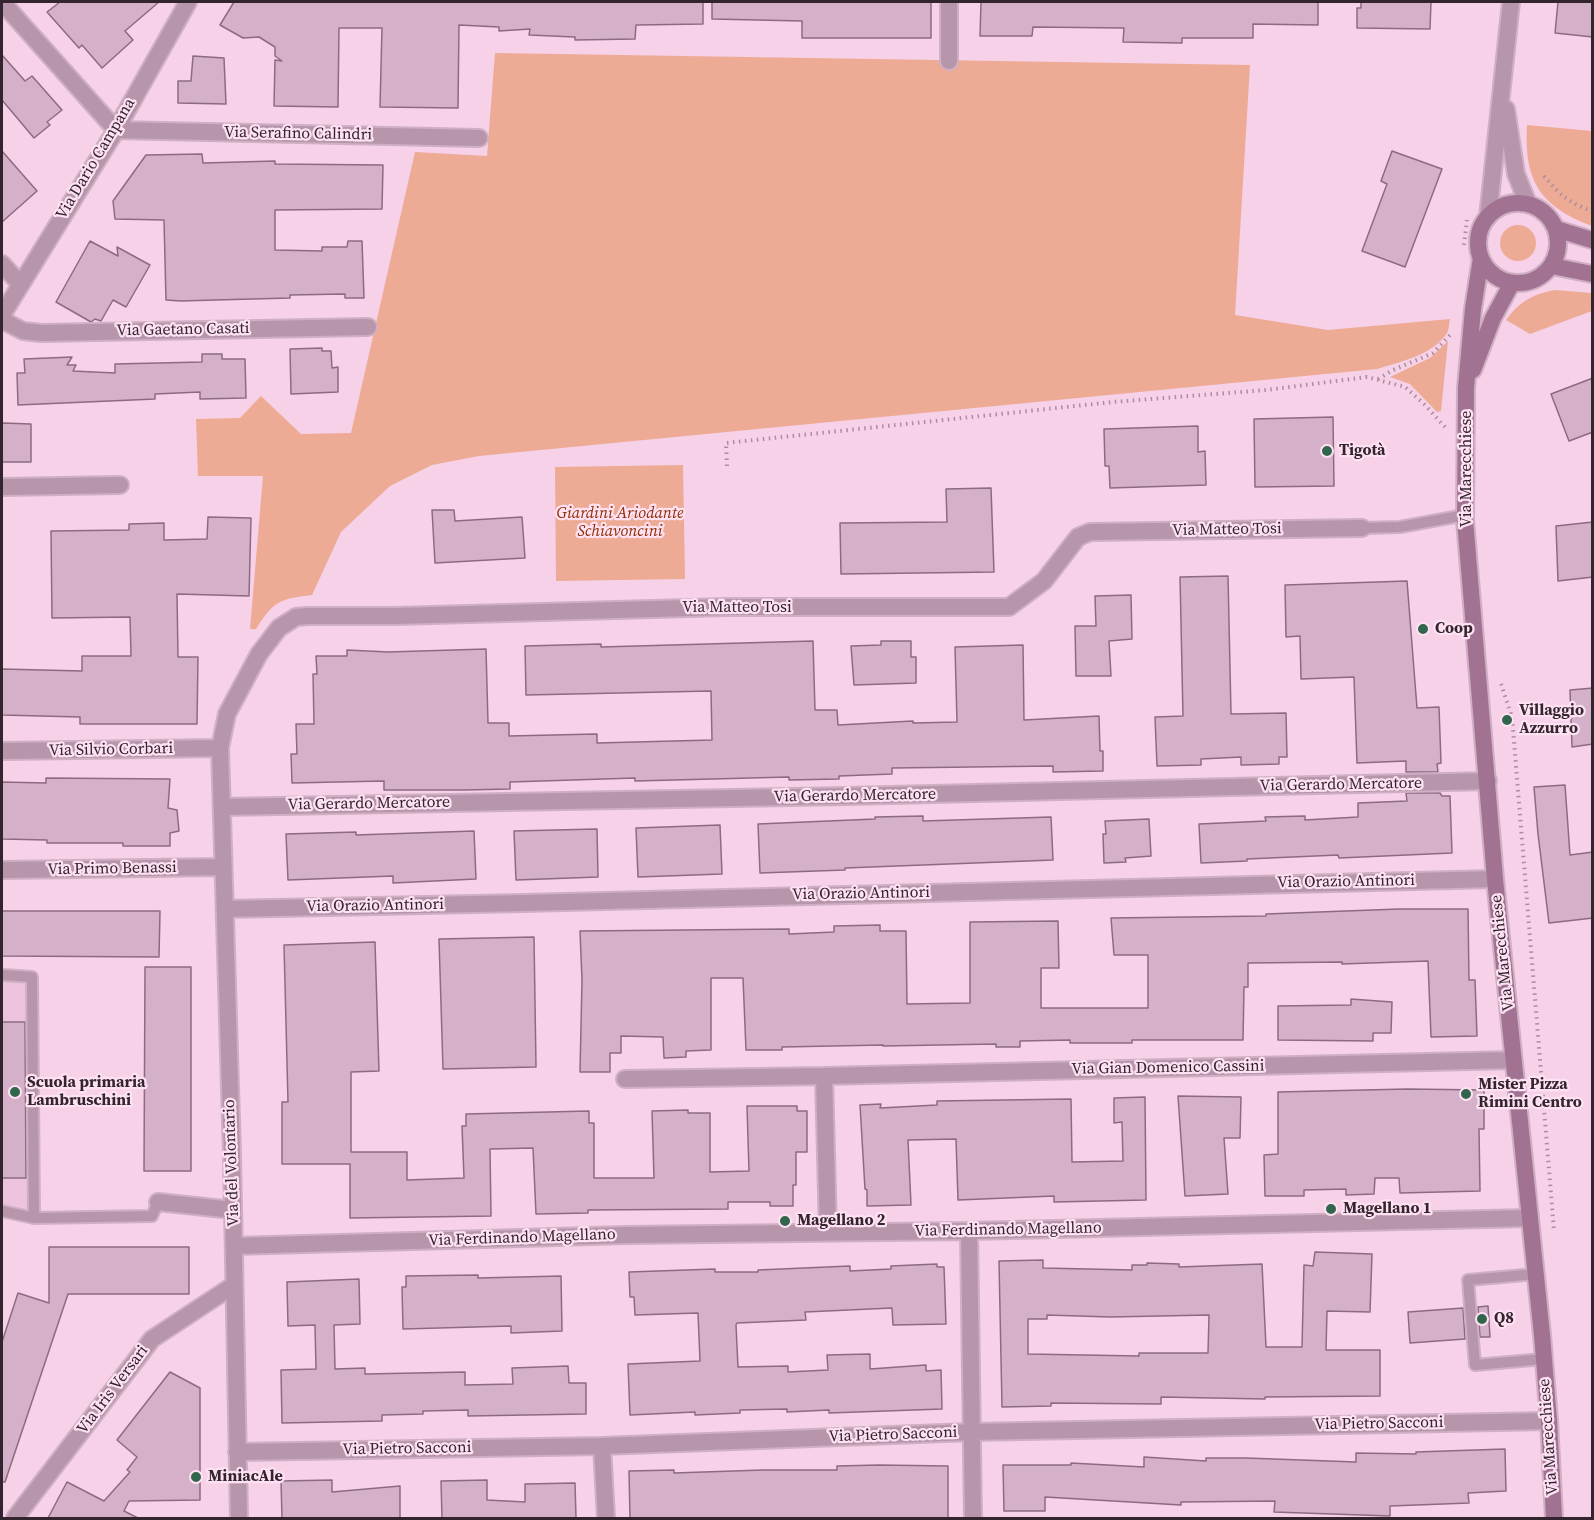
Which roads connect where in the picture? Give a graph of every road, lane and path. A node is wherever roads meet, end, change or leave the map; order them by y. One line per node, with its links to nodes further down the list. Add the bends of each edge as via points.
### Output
1 (2, 2): 7 (street)
2 (188, 2): 7 (street, Via Dario Campana)
3 (949, 2): 5 (street)
4 (1511, 2): 6 (street)
5 (949, 61)
6 (1503, 89): 10 (street, via 1516,174); 12 (street)
7 (116, 130): 8 (street, Via Serafino Calindri); 20 (street, Via Dario Campana)
8 (479, 138)
9 (1544, 176): 11 (path, via 1560,195)
10 (1528, 204): 12 (main road, via 1504,206); 13 (main road, via 1544,212)
11 (1593, 211)
12 (1488, 217): 15 (main road, via 1479,235)
13 (1556, 229): 14 (main road); 17 (main road, via 1559,245)
14 (1593, 240)
15 (1481, 258): 19 (main road, via 1491,273); 26 (main road, Via Marecchiese)
16 (2, 264): 20 (street)
17 (1552, 266): 18 (main road); 19 (main road, via 1535,280)
18 (1593, 274)
19 (1512, 283): 26 (main road, Via Marecchiese, via 1493,318)
20 (20, 284): 21 (street, Via Dario Campana)
21 (2, 315)
22 (2, 320): 23 (street, Via Gaetano Casati, via 23,331 41,333)
23 (368, 327)
24 (1454, 330): 25 (path, via 1433,352)
25 (1378, 380): 27 (path, via 1405,387); 28 (path, via 1367,377 726,443)
26 (1466, 388): 31 (main road, Via Marecchiese)
27 (1446, 428)
28 (726, 466)
29 (120, 484): 30 (street)
30 (2, 487)
31 (1465, 514): 32 (lane, via 1400,528); 36 (main road, Via Marecchiese)
32 (1362, 528): 34 (street, Via Matteo Tosi, via 1090,532 1078,537 1044,581 1009,607 727,607 296,616 279,628 243,681 227,714)
33 (1500, 681): 53 (path, via 1512,717)
34 (220, 748): 35 (street, Via Silvio Corbari); 37 (street, Via Matteo Tosi)
35 (2, 751)
36 (1488, 782): 37 (street, Via Gerardo Mercatore); 40 (main road, Via Marecchiese)
37 (222, 807): 38 (street, Via del Volontario)
38 (223, 867): 39 (street, Via Primo Benassi); 41 (street, Via del Volontario)
39 (2, 870)
40 (1495, 879): 41 (street, Via Orazio Antinori); 43 (main road, Via Marecchiese)
41 (226, 909): 47 (street, Via del Volontario)
42 (2, 975): 49 (lane, via 32,976)
43 (1513, 1060): 44 (street, Via Gian Domenico Cassini); 50 (main road, Via Marecchiese)
44 (824, 1076): 45 (street, Via Gian Domenico Cassini); 52 (street)
45 (625, 1079)
46 (158, 1202): 47 (street); 49 (lane, via 152,1216)
47 (234, 1210): 54 (street, Via del Volontario)
48 (2, 1211): 49 (lane)
49 (34, 1218)
50 (1530, 1218): 51 (street, Via Ferdinando Magellano); 55 (main road, Via Marecchiese)
51 (969, 1231): 52 (street, Via Ferdinando Magellano); 59 (street)
52 (828, 1232): 54 (street, Via Ferdinando Magellano)
53 (1555, 1238)
54 (234, 1246): 56 (street, Via del Volontario)
55 (1536, 1274): 57 (main road, Via Marecchiese); 57 (lane, via 1468,1280 1475,1365)
56 (234, 1285): 61 (street, Via del Volontario); 62 (street, Via Iris Versari, via 152,1339)
57 (1544, 1359): 58 (main road, Via Marecchiese)
58 (1549, 1421): 59 (street, Via Pietro Sacconi); 66 (main road, Via Marecchiese)
59 (971, 1432): 60 (street, Via Pietro Sacconi); 65 (street)
60 (602, 1446): 61 (street, Via Pietro Sacconi); 64 (street)
61 (237, 1452): 63 (street, Via del Volontario)
62 (15, 1518)
63 (239, 1518)
64 (606, 1518)
65 (973, 1518)
66 (1554, 1518)

